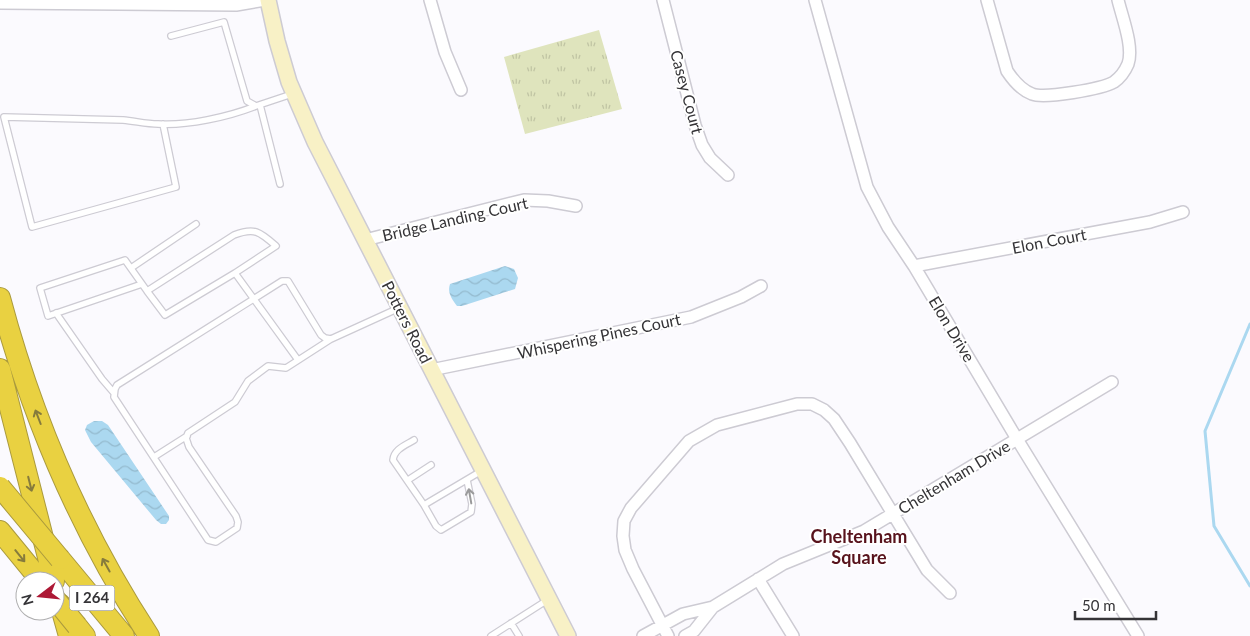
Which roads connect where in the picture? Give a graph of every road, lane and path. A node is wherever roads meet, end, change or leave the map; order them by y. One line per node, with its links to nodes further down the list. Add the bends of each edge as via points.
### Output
1 (266, 0): 7 (street, via 236,5); 10 (street, Potters Road)
2 (430, 0): 9 (street, via 445,52)
3 (663, 0): 13 (street, Casey Court, via 702,145 710,158)
4 (815, 0): 19 (street, Elon Drive, via 867,187)
5 (987, 0): 6 (street, via 1007,70 1020,87 1041,97 1103,87 1123,74 1130,51)
6 (1118, 0)
7 (0, 3)
8 (171, 36): 11 (lane, via 224,22 247,101)
9 (461, 90)
10 (294, 93): 11 (lane); 18 (street, Potters Road)
11 (258, 105): 12 (lane, via 238,113); 14 (lane)
12 (163, 124): 12 (lane, via 4,117 32,227 176,187)
13 (728, 174)
14 (280, 184)
15 (576, 206): 18 (street, Bridge Landing Court, via 524,200)
16 (1183, 212): 19 (street, Elon Court, via 1150,222)
17 (196, 224): 20 (lane)
18 (364, 240): 27 (street, Potters Road)
19 (914, 266): 36 (street, Elon Drive)
20 (131, 268): 22 (lane); 28 (lane, via 125,260 40,288 48,316)
21 (235, 273): 24 (lane, via 165,316); 24 (lane, via 276,246 261,233 247,230 234,235); 26 (lane)
22 (142, 284): 24 (lane); 28 (lane)
23 (761, 286): 32 (street, Whispering Pines Court, via 692,317)
24 (147, 291)
25 (0, 298): 59 (highway, one-way to 25, via 105,564 57,464 16,355)
26 (254, 298): 29 (lane, via 280,282 288,281 321,335); 30 (lane); 34 (lane, via 118,385)
27 (399, 308): 29 (lane); 32 (street, Potters Road)
28 (56, 313): 34 (lane)
29 (331, 339): 30 (lane)
30 (298, 360): 35 (lane, via 286,368 268,366 248,381 235,402 190,430)
31 (0, 370): 48 (highway, one-way to 48)
32 (431, 370): 40 (street, Potters Road)
33 (1112, 382): 36 (street, Cheltenham Drive)
34 (114, 393): 38 (lane)
35 (187, 436): 38 (lane); 38 (lane, via 189,447 238,522 236,528 216,542 208,540)
36 (1017, 439): 45 (street, Cheltenham Drive); 67 (street, Elon Drive)
37 (414, 440): 41 (lane, via 399,449 393,460)
38 (154, 457)
39 (431, 465): 41 (lane)
40 (483, 470): 42 (lane); 51 (street, Potters Road)
41 (408, 480): 44 (lane)
42 (467, 480): 44 (lane); 44 (lane, one-way to 42, via 441,530 471,512)
43 (0, 487): 58 (highway, I 264, bridge)
44 (424, 505)
45 (892, 514): 49 (street, Cheltenham Drive, via 864,531 808,552); 50 (street, via 927,570); 56 (street, via 834,419 812,404 797,404 737,419 706,431 689,441 671,460 624,521 625,550)
46 (0, 531): 47 (highway, one-way to 47)
47 (33, 571)
48 (52, 571)
49 (758, 579): 53 (street, Cheltenham Drive); 66 (street)
50 (950, 593)
51 (548, 598): 55 (lane); 62 (street, Potters Road)
52 (65, 605): 57 (highway)
53 (713, 607): 56 (street, Cheltenham Drive, via 683,614); 65 (street, Cheltenham Drive, via 694,631)
54 (65, 614): 57 (highway, I 264, bridge)
55 (511, 623): 60 (lane); 61 (lane)
56 (663, 625): 63 (street, Cheltenham Drive); 64 (street)
57 (77, 633)
58 (124, 636)
59 (149, 636)
60 (491, 636)
61 (519, 636)
62 (568, 636)
63 (643, 636)
64 (668, 636)
65 (685, 636)
66 (794, 636)
67 (1138, 636)

